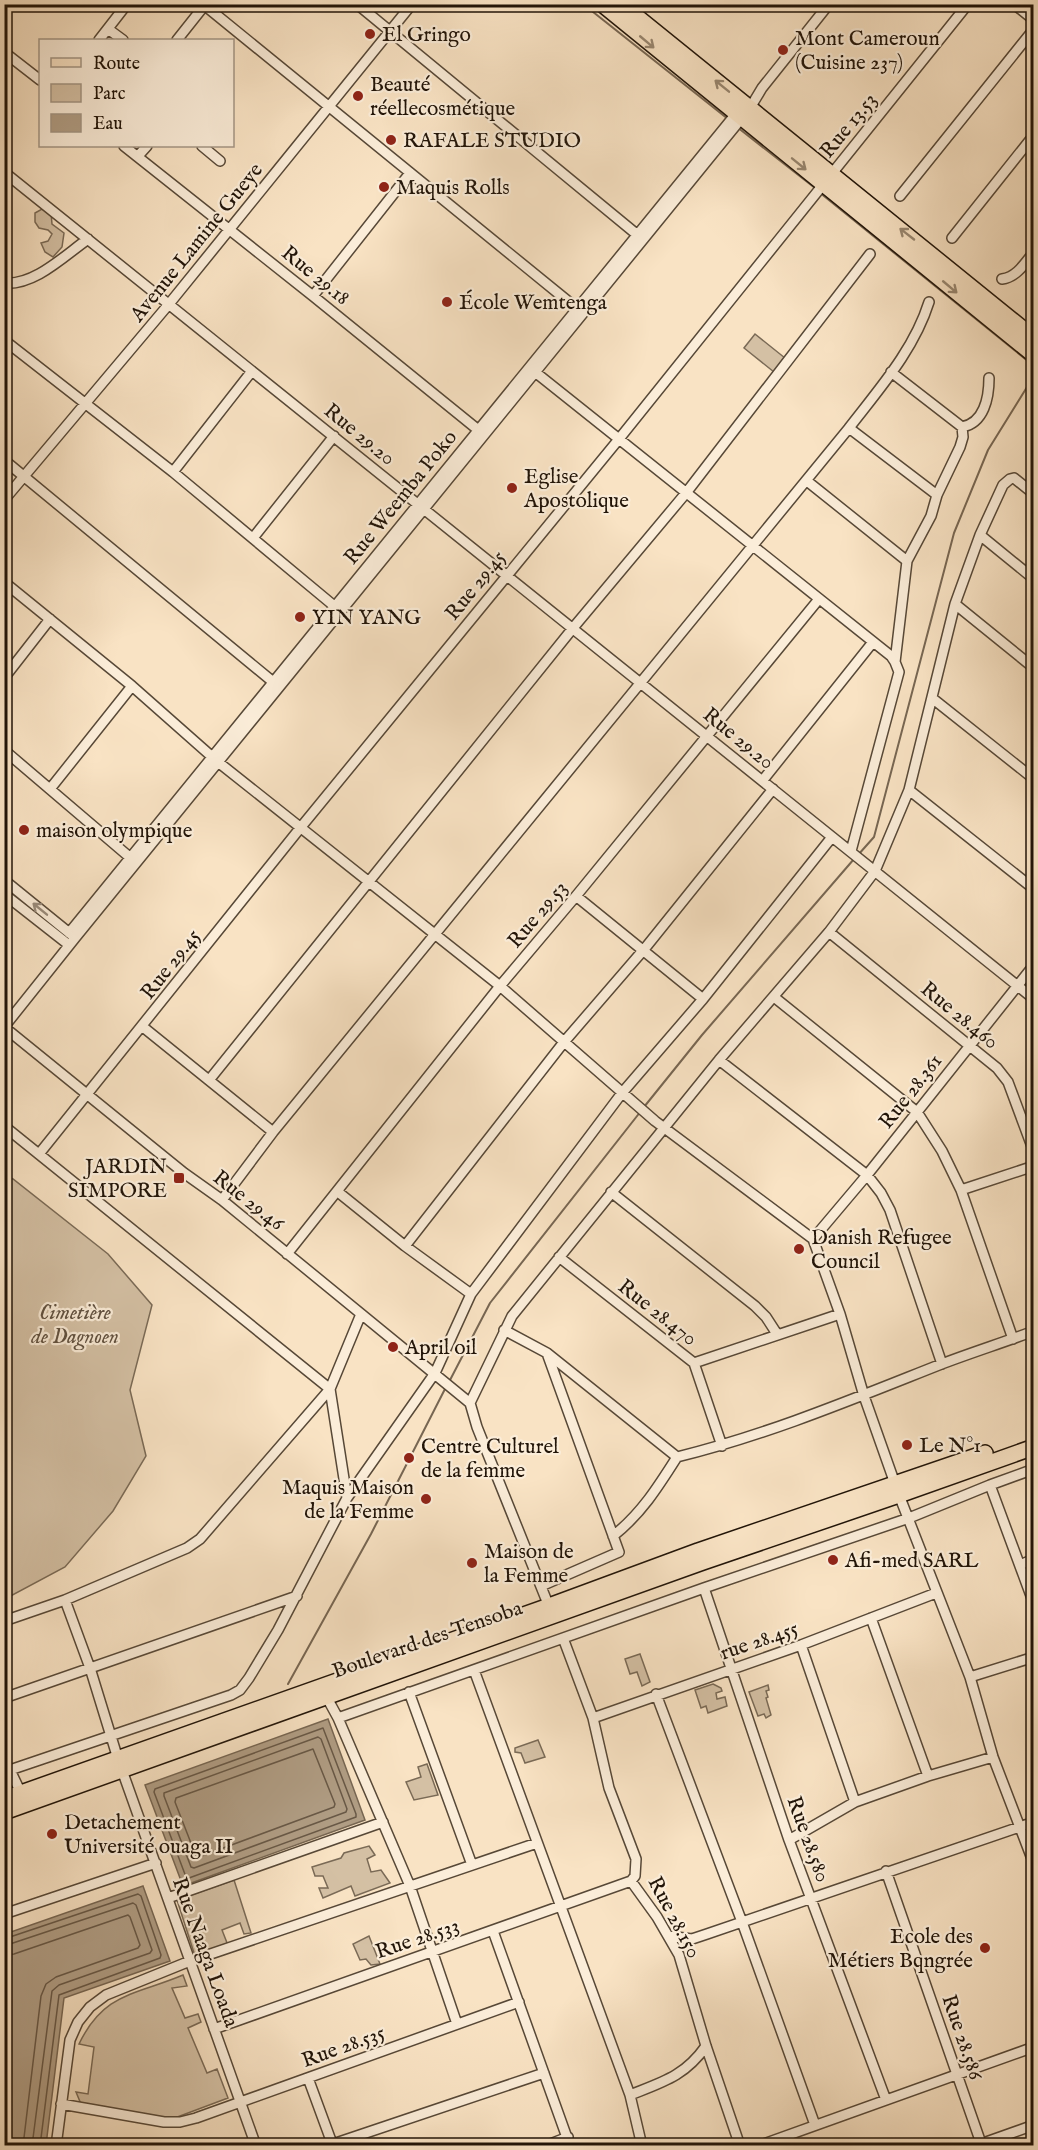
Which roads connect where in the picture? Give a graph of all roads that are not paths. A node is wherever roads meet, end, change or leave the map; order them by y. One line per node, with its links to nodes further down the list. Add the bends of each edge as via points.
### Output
1 (127, 4): 11 (street)
2 (357, 4): 13 (street)
3 (412, 4): 13 (street, Avenue Lamine Gueye)
4 (602, 4): 20 (main road, one-way to 20)
5 (621, 4): 20 (main road, one-way to 5)
6 (829, 4): 20 (street, Rue Weemba Poko)
7 (968, 4): 29 (street, Rue 13.53)
8 (1014, 4): 10 (street)
9 (203, 5): 16 (street); 19 (street)
10 (1034, 20)
11 (108, 29): 14 (street); 15 (street)
12 (1034, 29): 30 (street)
13 (390, 32): 19 (street, Avenue Lamine Gueye); 32 (street)
14 (100, 39)
15 (122, 39)
16 (178, 39)
17 (4, 52): 18 (street)
18 (39, 79)
19 (330, 106): 28 (street); 31 (street, Avenue Lamine Gueye)
20 (743, 111): 29 (main road); 32 (street, Rue Weemba Poko)
21 (1034, 135): 33 (street)
22 (125, 147): 25 (street, Rue 29.18)
23 (146, 147): 25 (street)
24 (203, 147): 26 (street)
25 (138, 156): 31 (street, Rue 29.18)
26 (220, 161)
27 (4, 172): 34 (street, Rue 29.20)
28 (410, 173): 39 (street); 42 (street)
29 (827, 179): 43 (main road, one-way to 29); 45 (main road, one-way to 45); 55 (street, Rue 29.45)
30 (900, 196)
31 (230, 230): 39 (street, Rue 29.18); 41 (street, Avenue Lamine Gueye)
32 (640, 237): 42 (street, Rue Weemba Poko)
33 (952, 238)
34 (88, 239): 38 (street, via 30,280); 41 (street, Rue 29.20)
35 (1034, 252): 37 (street, via 1018,272)
36 (870, 254): 60 (street)
37 (1002, 279)
38 (4, 282)
39 (313, 296): 53 (street, Rue 29.18)
40 (929, 302): 48 (street, via 920,328)
41 (169, 304): 46 (street, Rue 29.20); 50 (street, Avenue Lamine Gueye)
42 (580, 311): 47 (street, Rue Weemba Poko); 53 (street, Rue Weemba Poko)
43 (1034, 338)
44 (4, 340): 50 (street)
45 (1033, 355)
46 (252, 371): 54 (street, Rue 29.20); 57 (street)
47 (535, 372): 53 (street, Rue Weemba Poko); 55 (street)
48 (891, 372): 51 (street); 52 (street)
49 (989, 378): 51 (street, via 988,395 978,420)
50 (86, 405): 57 (street); 58 (street, Avenue Lamine Gueye)
51 (962, 427): 62 (street, via 960,447)
52 (849, 428): 59 (street); 62 (street)
53 (481, 433): 64 (street, Rue Weemba Poko)
54 (334, 436): 64 (street, Rue 29.20); 66 (street)
55 (619, 439): 60 (street); 69 (street, Rue 29.45)
56 (4, 460): 58 (street)
57 (173, 472): 66 (street)
58 (24, 475): 63 (street, Avenue Lamine Gueye); 82 (street)
59 (807, 482): 67 (street); 68 (street)
60 (686, 493): 67 (street); 76 (street)
61 (1034, 494): 65 (street, via 1010,479 1003,485)
62 (937, 495): 68 (street, via 931,516)
63 (4, 500)
64 (421, 506): 69 (street, Rue 29.20); 74 (street, Rue Weemba Poko)
65 (980, 535): 70 (street); 73 (street)
66 (253, 538): 74 (street)
67 (754, 547): 72 (street); 81 (street)
68 (907, 561): 78 (street)
69 (507, 575): 76 (street, Rue 29.20); 93 (street, Rue 29.45)
70 (1034, 579)
71 (4, 582): 75 (street)
72 (819, 599): 77 (street); 85 (street, Rue 29.53)
73 (955, 604): 79 (street); 84 (street)
74 (338, 608): 82 (street, Rue Weemba Poko)
75 (50, 619): 80 (street); 83 (street)
76 (573, 628): 81 (street, Rue 29.20); 99 (street)
77 (873, 642): 78 (street); 89 (street)
78 (895, 662): 95 (street, via 898,672)
79 (1034, 668)
80 (4, 678)
81 (640, 682): 85 (street, Rue 29.20); 104 (street)
82 (276, 684): 87 (street, Rue Weemba Poko)
83 (132, 686): 87 (street); 90 (street)
84 (932, 698): 88 (street); 92 (street)
85 (706, 734): 89 (street, Rue 29.20); 102 (street, Rue 29.53)
86 (4, 750): 90 (street)
87 (215, 759): 93 (street); 96 (street, Rue Weemba Poko)
88 (1034, 779)
89 (763, 780): 91 (street, Rue 29.20)
90 (50, 789): 96 (street)
91 (773, 789): 94 (street, Rue 29.20); 106 (street)
92 (909, 790): 97 (street); 100 (street)
93 (301, 827): 99 (street); 114 (street, Rue 29.45)
94 (832, 837): 95 (street, Rue 29.20); 111 (street)
95 (851, 852): 97 (street)
96 (133, 860): 105 (street, Rue Weemba Poko)
97 (875, 871): 103 (street); 109 (street)
98 (4, 880): 105 (street, one-way to 98)
99 (369, 882): 104 (street); 118 (street)
100 (1034, 890)
101 (4, 894): 105 (street)
102 (576, 896): 106 (street); 108 (street, Rue 29.53)
103 (829, 932): 110 (street); 116 (street, Rue 28.460)
104 (435, 936): 108 (street); 124 (street)
105 (71, 938): 113 (street, Rue Weemba Poko)
106 (643, 950): 111 (street); 115 (street)
107 (1034, 965): 109 (street, Rue 28.361)
108 (500, 986): 115 (street); 130 (street, Rue 29.53)
109 (1017, 986): 112 (street); 116 (street, Rue 28.361)
110 (774, 997): 117 (street); 121 (street)
111 (703, 999): 120 (street)
112 (1034, 999)
113 (5, 1027): 119 (street, Rue 29.46)
114 (143, 1027): 118 (street); 119 (street, Rue 29.45)
115 (564, 1041): 120 (street); 134 (street)
116 (968, 1046): 121 (street, Rue 28.361); 125 (street, Rue 28.460, via 1008,1082)
117 (719, 1060): 123 (street); 128 (street)
118 (210, 1079): 124 (street)
119 (88, 1095): 126 (street, Rue 29.45); 132 (street, Rue 29.46)
120 (624, 1095): 123 (street); 137 (street)
121 (917, 1112): 128 (street, Rue 28.361); 129 (street)
122 (4, 1126): 126 (street)
123 (664, 1128): 131 (street); 133 (street)
124 (273, 1132): 132 (street)
125 (1034, 1152)
126 (39, 1155): 148 (street)
127 (1034, 1166): 129 (street)
128 (867, 1175): 133 (street, Rue 28.361); 146 (street, via 890,1210)
129 (961, 1190): 143 (street)
130 (338, 1192): 134 (street); 135 (street, Rue 29.53)
131 (611, 1192): 136 (street); 142 (street, via 754,1305)
132 (222, 1200): 135 (street, Rue 29.46)
133 (813, 1239): 139 (street)
134 (405, 1246): 137 (street)
135 (287, 1254): 138 (street, Rue 29.46)
136 (559, 1257): 140 (street); 145 (street, Rue 28.470)
137 (471, 1294): 147 (street)
138 (361, 1314): 147 (street, Rue 29.46); 148 (street)
139 (840, 1314): 142 (street); 149 (street)
140 (504, 1330): 144 (street); 150 (street)
141 (1034, 1331): 143 (street)
142 (777, 1334): 145 (street)
143 (1013, 1339): 146 (street)
144 (547, 1353): 154 (street); 160 (street)
145 (694, 1363): 152 (street, Rue 28.470)
146 (942, 1364): 149 (street)
147 (435, 1373): 150 (street, Rue 29.46); 158 (street)
148 (330, 1389): 158 (street); 167 (street, via 200,1539)
149 (864, 1396): 152 (street); 157 (street)
150 (470, 1403): 163 (street)
151 (1034, 1436): 157 (main road, Boulevard des Tensoba)
152 (722, 1446): 154 (street)
153 (1034, 1447): 157 (main road, Boulevard des Tensoba)
154 (677, 1457): 160 (street, via 648,1502)
155 (1034, 1469): 156 (street)
156 (990, 1485): 159 (street); 162 (street)
157 (898, 1490): 159 (street); 169 (main road, Boulevard des Tensoba, via 703,1562)
158 (347, 1498): 166 (street)
159 (909, 1518): 164 (street); 165 (street)
160 (613, 1536): 163 (street, via 618,1553)
161 (1034, 1559): 162 (street)
162 (1020, 1564): 168 (street)
163 (541, 1586): 169 (street)
164 (704, 1588): 172 (street); 176 (street, Rue 28.580)
165 (936, 1593): 170 (street, rue 28.455); 178 (street)
166 (297, 1596): 175 (street); 185 (street, via 240,1690)
167 (66, 1600): 171 (street); 175 (street, Rue Naaga Loada)
168 (1034, 1604)
169 (551, 1612): 181 (main road, Boulevard des Tensoba); 187 (main road, Boulevard des Tensoba)
170 (871, 1618): 173 (street, rue 28.455); 189 (street)
171 (4, 1621)
172 (563, 1638): 177 (street); 184 (street, Rue 28.150)
173 (801, 1645): 176 (street, rue 28.455); 192 (street)
174 (1034, 1657): 178 (street)
175 (90, 1668): 182 (street); 185 (street, Rue Naaga Loada)
176 (733, 1669): 180 (street, rue 28.455); 197 (street, Rue 28.580)
177 (474, 1670): 179 (street); 198 (street)
178 (970, 1677): 186 (street)
179 (409, 1692): 183 (street); 201 (street)
180 (656, 1694): 184 (street, rue 28.455); 209 (street)
181 (326, 1696): 183 (street); 187 (main road, Boulevard des Tensoba)
182 (4, 1698)
183 (338, 1718): 194 (street)
184 (593, 1718): 203 (street, Rue 28.150, via 609,1788 636,1859)
185 (110, 1736): 187 (street, Rue Naaga Loada); 188 (street)
186 (993, 1757): 189 (street); 196 (street)
187 (120, 1764): 190 (main road, Boulevard des Tensoba); 193 (main road, Boulevard des Tensoba); 199 (street, Rue Naaga Loada)
188 (7, 1771): 190 (street)
189 (928, 1776): 192 (street)
190 (21, 1793): 191 (main road, Boulevard des Tensoba)
191 (4, 1799)
192 (855, 1802): 197 (street)
193 (4, 1812)
194 (383, 1822): 204 (street); 205 (street)
195 (1034, 1822): 196 (street)
196 (1020, 1826): 200 (street); 202 (street)
197 (789, 1840): 206 (street, Rue 28.580)
198 (537, 1843): 201 (street); 207 (street)
199 (156, 1863): 205 (street, Rue Naaga Loada); 208 (street)
200 (1034, 1864)
201 (472, 1865): 204 (street)
202 (886, 1871): 206 (street); 220 (street, Rue 28.586)
203 (632, 1881): 207 (street, Rue 28.533); 211 (street, Rue 28.150)
204 (410, 1886): 212 (street); 213 (street)
205 (168, 1898): 213 (street, Rue Naaga Loada)
206 (811, 1898): 209 (street); 223 (street, Rue 28.580)
207 (560, 1907): 210 (street, Rue 28.533); 222 (street)
208 (4, 1914)
209 (742, 1922): 211 (street, via 692,1938); 226 (street)
210 (494, 1931): 212 (street, Rue 28.533); 214 (street)
211 (668, 1936): 217 (street, Rue 28.150, via 679,1955)
212 (432, 1952): 215 (street); 216 (street, Rue 28.533)
213 (190, 1961): 216 (street, Rue Naaga Loada); 225 (street, via 106,1995 90,2007 70,2040)
214 (519, 2002): 215 (street, Rue 28.535); 219 (street)
215 (457, 2024): 221 (street, Rue 28.535)
216 (214, 2029): 224 (street, Rue Naaga Loada)
217 (706, 2046): 222 (street, via 684,2071); 234 (street, Rue 28.150)
218 (1034, 2048): 220 (street)
219 (544, 2073): 228 (street); 231 (street)
220 (957, 2075): 223 (street); 236 (street, Rue 28.586)
221 (308, 2078): 224 (street, Rue 28.535); 231 (street)
222 (630, 2095): 233 (street)
223 (886, 2100): 226 (street)
224 (240, 2102): 225 (street, Rue 28.535, via 180,2122); 230 (street, Rue Naaga Loada)
225 (61, 2104): 229 (street)
226 (815, 2125): 235 (street)
227 (1034, 2125): 236 (street)
228 (569, 2141): 232 (street)
229 (56, 2145)
230 (256, 2145)
231 (333, 2145)
232 (545, 2145)
233 (642, 2145)
234 (740, 2145)
235 (758, 2145)
236 (979, 2145)

